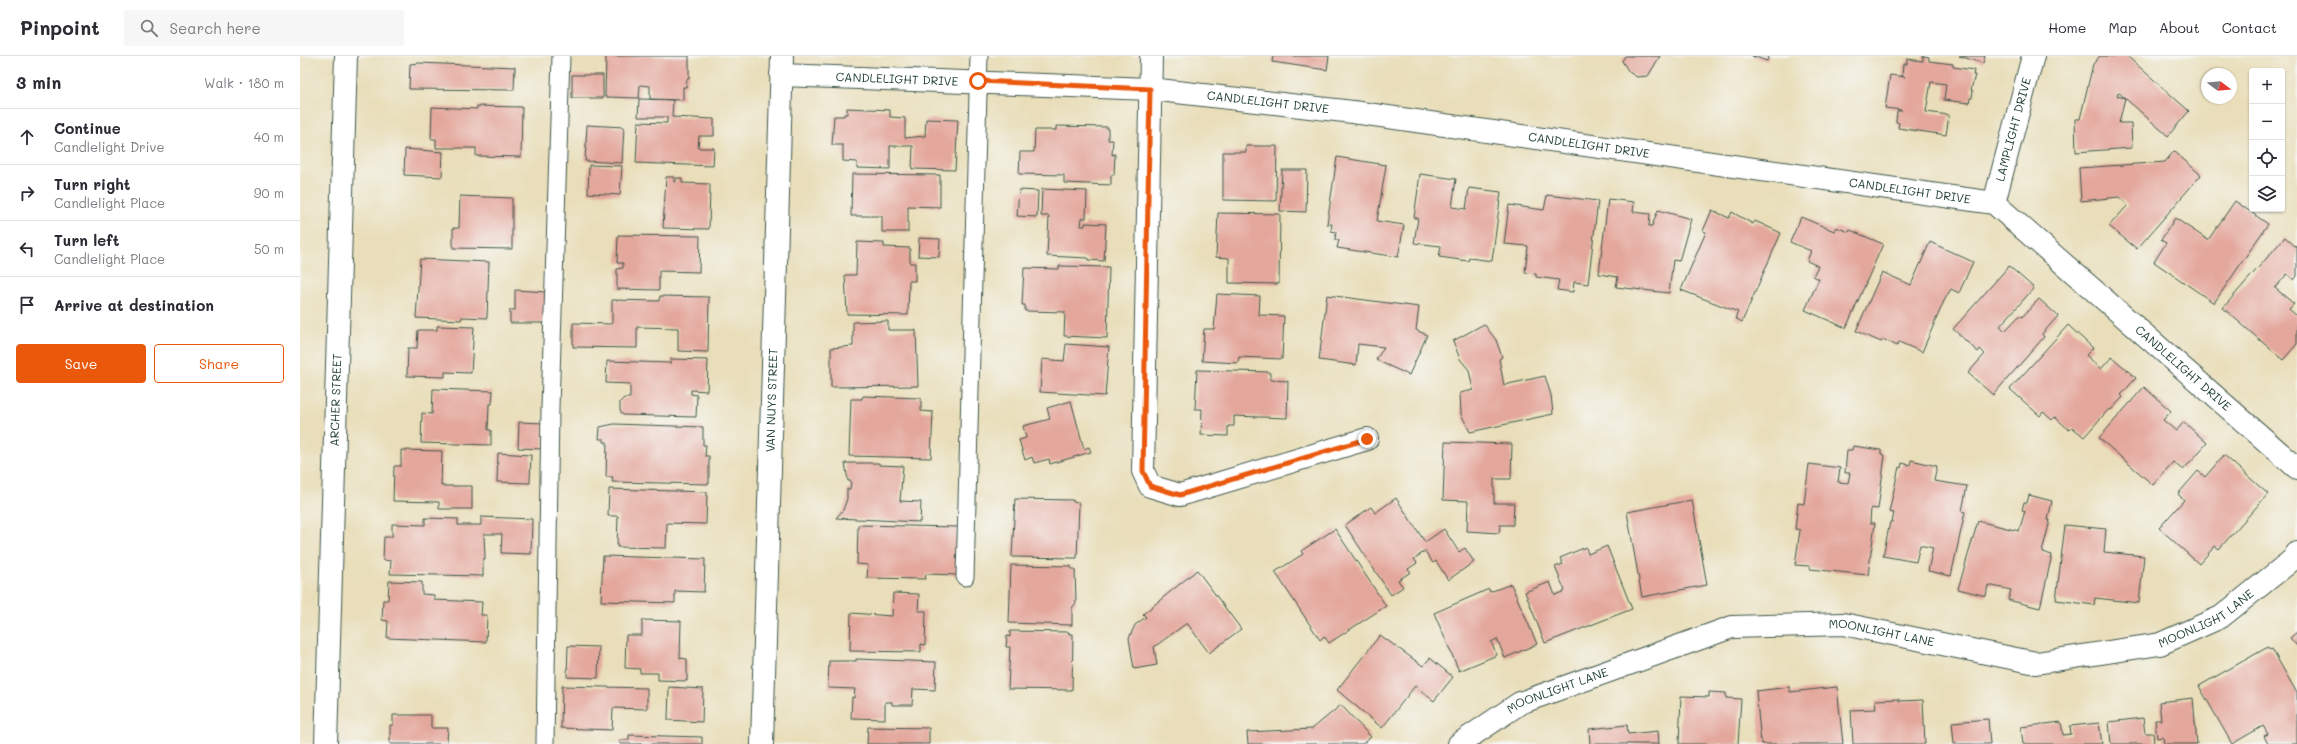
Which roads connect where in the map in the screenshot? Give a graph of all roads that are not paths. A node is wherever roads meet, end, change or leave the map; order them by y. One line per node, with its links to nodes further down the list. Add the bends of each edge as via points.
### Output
1 (346, 56): 14 (street, ARCHER STREET)
2 (561, 56): 15 (lane, via 550,408)
3 (979, 56): 7 (lane)
4 (1151, 56): 8 (street)
5 (2033, 56): 9 (street, LAMPLIGHT DRIVE)
6 (782, 65): 7 (street, CANDLELIGHT DRIVE); 16 (street, VAN NUYS STREET)
7 (978, 81): 8 (street, CANDLELIGHT DRIVE); 13 (lane)
8 (1150, 89): 9 (street, CANDLELIGHT DRIVE, via 1353,112); 10 (street, via 1143,471 1150,486 1180,495)
9 (1994, 203): 11 (street, CANDLELIGHT DRIVE)
10 (1367, 439)
11 (2297, 468)
12 (2297, 553): 17 (street, MOONLIGHT LANE, via 2292,560 2221,617 2160,644 2036,663 1843,624 1732,627 1520,703)
13 (965, 577)
14 (326, 744)
15 (545, 744)
16 (762, 744)
17 (1459, 744)

